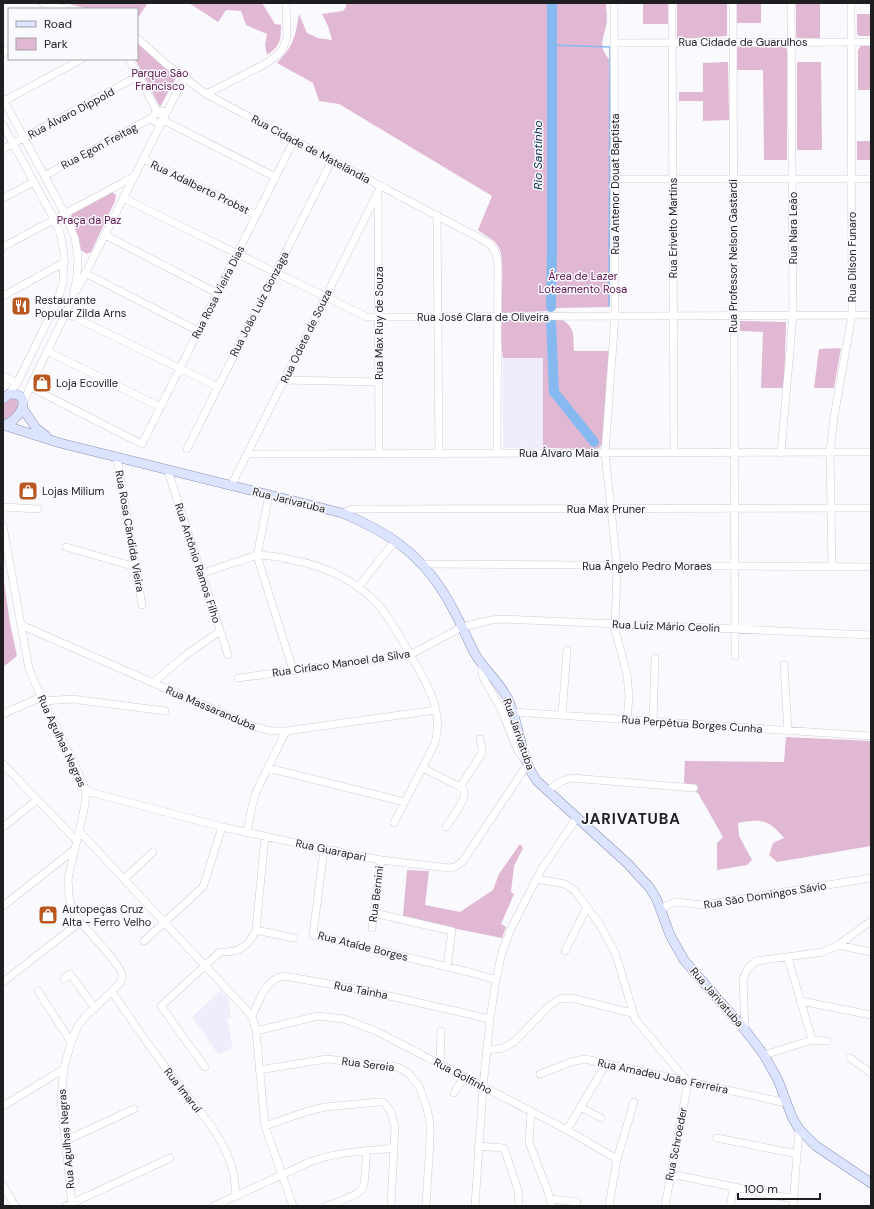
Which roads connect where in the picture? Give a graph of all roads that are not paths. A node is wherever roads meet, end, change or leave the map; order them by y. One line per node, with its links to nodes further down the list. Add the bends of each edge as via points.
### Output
1 (43, 3): 8 (street)
2 (286, 3): 20 (street, via 286,38 279,54 265,64)
3 (614, 3): 14 (street, Rua Antenor Douat Baptista)
4 (672, 3): 15 (street, Rua Erivelto Martins)
5 (733, 3): 10 (street, Rua Professor Nelson Gastardi)
6 (791, 3): 11 (street, Rua Nara Leão)
7 (851, 3): 12 (street, Rua Dilson Funaro)
8 (61, 8)
9 (138, 39): 19 (street, Rua Cidade de Matelândia)
10 (733, 42): 11 (street, Rua Cidade de Guarulhos); 15 (street, Rua Cidade de Guarulhos); 38 (street, Rua Professor Nelson Gastardi)
11 (792, 42): 12 (street, Rua Cidade de Guarulhos); 39 (street, Rua Nara Leão)
12 (851, 42): 13 (street, Rua Cidade de Guarulhos); 40 (street, Rua Dilson Funaro)
13 (871, 42)
14 (614, 43): 15 (street, Rua Cidade de Guarulhos); 36 (street, Rua Antenor Douat Baptista)
15 (672, 43): 37 (street, Rua Erivelto Martins)
16 (80, 60): 21 (street)
17 (130, 60): 18 (street)
18 (138, 76): 23 (street); 26 (street, Rua Álvaro Dippold)
19 (184, 78): 20 (street, Rua Cidade de Matelândia); 22 (street)
20 (206, 94): 28 (street, Rua Cidade de Matelândia)
21 (4, 100): 26 (street)
22 (170, 106): 23 (street, Rua Egon Freitag); 24 (street)
23 (155, 117): 24 (street, via 156,123); 27 (street); 33 (street, Rua Egon Freitag)
24 (163, 120): 27 (street); 35 (street)
25 (3, 125): 29 (street)
26 (24, 138): 29 (street, Rua Álvaro Dippold); 33 (street)
27 (154, 138): 31 (street)
28 (294, 140): 32 (street, Rua Cidade de Matelândia); 35 (street, Rua Rosa Vieira Dias)
29 (13, 144): 30 (street, Rua Álvaro Dippold); 42 (street)
30 (3, 150)
31 (143, 159): 34 (street); 47 (street, Rua Adalberto Probst)
32 (332, 160): 43 (street, Rua Cidade de Matelândia); 54 (street, Rua João Luiz Gonzaga)
33 (44, 176): 46 (street)
34 (135, 176): 45 (street); 46 (street)
35 (275, 177): 47 (street, Rua Rosa Vieira Dias)
36 (615, 179): 37 (street); 65 (street, Rua Antenor Douat Baptista)
37 (673, 179): 38 (street); 66 (street, Rua Erivelto Martins)
38 (733, 179): 39 (street); 67 (street, Rua Professor Nelson Gastardi)
39 (792, 179): 40 (street); 61 (street, Rua Nara Leão)
40 (852, 179): 41 (street); 62 (street, Rua Dilson Funaro)
41 (871, 179)
42 (34, 182): 44 (street); 49 (street)
43 (380, 189): 48 (street, Rua Cidade de Matelândia); 58 (street, Rua Odete de Souza); 68 (street, Rua Max Ruy de Souza)
44 (3, 198)
45 (124, 198): 50 (street); 52 (street, Rua José Clara de Oliveira)
46 (65, 214): 49 (street); 59 (street, via 75,238 77,253 77,277)
47 (256, 215): 52 (street, Rua Rosa Vieira Dias)
48 (437, 216): 64 (street, Rua Cidade de Matelândia, via 485,240 493,248 498,259); 69 (street)
49 (54, 220): 51 (street); 53 (street, via 63,244)
50 (105, 235): 55 (street); 56 (street)
51 (3, 247)
52 (237, 254): 54 (street, Rua José Clara de Oliveira); 56 (street, Rua Rosa Vieira Dias)
53 (65, 262): 57 (street); 76 (street, via 58,300)
54 (275, 273): 58 (street, Rua José Clara de Oliveira); 78 (street, Rua João Luiz Gonzaga)
55 (85, 274): 59 (street); 70 (street)
56 (217, 293): 70 (street, Rua Rosa Vieira Dias)
57 (3, 296)
58 (325, 297): 68 (street, Rua José Clara de Oliveira, via 367,318); 74 (street, Rua Odete de Souza)
59 (72, 300): 60 (street)
60 (66, 312): 71 (street); 72 (street)
61 (793, 315): 62 (street, Rua José Clara de Oliveira); 67 (street, Rua José Clara de Oliveira); 90 (street, Rua Nara Leão)
62 (852, 315): 63 (street, Rua José Clara de Oliveira); 85 (street, Rua Dilson Funaro)
63 (871, 315)
64 (498, 316): 65 (street, Rua José Clara de Oliveira); 69 (street, Rua José Clara de Oliveira); 94 (street)
65 (615, 316): 66 (street, Rua José Clara de Oliveira); 87 (street, Rua Antenor Douat Baptista)
66 (674, 316): 67 (street, Rua José Clara de Oliveira); 88 (street, Rua Erivelto Martins)
67 (733, 316): 89 (street, Rua Professor Nelson Gastardi)
68 (379, 317): 69 (street, Rua José Clara de Oliveira); 75 (street, Rua Max Ruy de Souza)
69 (438, 317): 93 (street)
70 (198, 331): 72 (street, Rua Rosa Vieira Dias)
71 (47, 351): 77 (street); 81 (street)
72 (180, 368): 78 (street); 81 (street, Rua Rosa Vieira Dias)
73 (3, 376): 76 (street)
74 (284, 380): 75 (street); 91 (street, Rua Odete de Souza)
75 (379, 382): 92 (street, Rua Max Ruy de Souza)
76 (17, 384): 79 (street)
77 (30, 387): 80 (street); 81 (street, Rua Rosa Vieira Dias, via 142,444)
78 (218, 387): 84 (street, Rua João Luiz Gonzaga)
79 (6, 396): 80 (main road, Rua Jarivatuba, via 17,394)
80 (23, 406): 82 (main road, via 15,419); 83 (main road, Rua Jarivatuba, via 36,428)
81 (160, 407)
82 (3, 425): 83 (main road, Rua Jarivatuba)
83 (60, 443): 95 (main road, Rua Jarivatuba)
84 (187, 449)
85 (830, 452): 86 (street, Rua Álvaro Maia); 90 (street, Rua Álvaro Maia); 104 (street, Rua Dilson Funaro)
86 (871, 452)
87 (605, 453): 88 (street, Rua Álvaro Maia); 94 (street, Rua Álvaro Maia); 102 (street, Rua Antenor Douat Baptista)
88 (674, 453): 89 (street, Rua Álvaro Maia)
89 (734, 453): 90 (street, Rua Álvaro Maia); 103 (street, Rua Professor Nelson Gastardi)
90 (781, 453)
91 (247, 454): 92 (street, Rua Álvaro Maia); 97 (street, Rua Odete de Souza)
92 (379, 454): 93 (street, Rua Álvaro Maia)
93 (439, 454): 94 (street, Rua Álvaro Maia)
94 (497, 454)
95 (117, 458): 96 (main road, Rua Jarivatuba); 113 (street, Rua Rosa Cândida Vieira)
96 (168, 471): 97 (main road, Rua Jarivatuba); 116 (street, Rua Antônio Ramos Filho)
97 (231, 486): 98 (main road, Rua Jarivatuba)
98 (270, 496): 105 (main road, Rua Jarivatuba); 109 (street)
99 (3, 507): 101 (street)
100 (871, 508): 104 (street, Rua Max Pruner)
101 (38, 509)
102 (610, 509): 103 (street, Rua Max Pruner); 105 (street, Rua Max Pruner, via 353,510); 111 (street, Rua Antenor Douat Baptista)
103 (734, 509): 104 (street, Rua Max Pruner); 112 (street, Rua Professor Nelson Gastardi)
104 (831, 509): 114 (street, Rua Dilson Funaro)
105 (342, 513): 107 (main road, Rua Jarivatuba, via 370,525)
106 (3, 526): 120 (street, Rua Agulhas Negras)
107 (395, 541): 110 (main road, Rua Jarivatuba); 117 (street)
108 (66, 546): 113 (street)
109 (257, 556): 116 (street); 117 (street, via 312,564 330,570); 132 (street)
110 (423, 564): 111 (street, Rua Ângelo Pedro Moraes); 121 (main road, Rua Jarivatuba, via 442,590)
111 (617, 566): 112 (street, Rua Ângelo Pedro Moraes); 119 (street, Rua Antenor Douat Baptista)
112 (734, 566): 114 (street, Rua Ângelo Pedro Moraes); 122 (street, Rua Professor Nelson Gastardi)
113 (136, 567): 118 (street, Rua Rosa Cândida Vieira)
114 (832, 567): 115 (street, Rua Ângelo Pedro Moraes)
115 (871, 567)
116 (202, 574): 123 (street, Rua Antônio Ramos Filho)
117 (358, 587): 127 (street, via 384,612)
118 (142, 605)
119 (614, 624): 121 (street, Rua Luiz Mário Ceolin, via 502,619); 122 (street, Rua Luiz Mário Ceolin); 141 (street, Rua Antenor Douat Baptista, via 627,680)
120 (21, 625): 134 (street, Rua Massaranduba); 135 (street, Rua Agulhas Negras, via 29,669)
121 (462, 627): 127 (street, Rua Ciríaco Manoel da Silva); 130 (main road, Rua Jarivatuba)
122 (734, 629): 124 (street, Rua Luiz Mário Ceolin); 128 (street, Rua Professor Nelson Gastardi)
123 (220, 631): 126 (street, Rua Antônio Ramos Filho); 134 (street, via 183,657)
124 (871, 635)
125 (566, 650): 140 (street)
126 (228, 655)
127 (410, 655): 132 (street, Rua Ciríaco Manoel da Silva); 136 (street, via 429,689)
128 (735, 656)
129 (654, 658): 142 (street)
130 (482, 665): 138 (main road, Rua Jarivatuba, via 503,691); 147 (street, via 484,679 501,709 518,751)
131 (784, 665): 143 (street)
132 (293, 670): 133 (street, Rua Ciríaco Manoel da Silva)
133 (238, 678)
134 (153, 683): 144 (street, Rua Massaranduba, via 254,727)
135 (42, 699): 137 (street, via 72,699); 139 (street); 153 (street, Rua Agulhas Negras)
136 (436, 710): 144 (street, Rua Massaranduba); 150 (street, via 437,738)
137 (165, 711)
138 (513, 712): 140 (street, Rua Perpétua Borges Cunha); 147 (main road, Rua Jarivatuba)
139 (3, 714)
140 (562, 715): 141 (street, Rua Perpétua Borges Cunha)
141 (628, 720): 142 (street, Rua Perpétua Borges Cunha)
142 (653, 722): 143 (street, Rua Perpétua Borges Cunha)
143 (788, 730): 145 (street, Rua Perpétua Borges Cunha)
144 (286, 731): 149 (street)
145 (871, 736)
146 (480, 739): 151 (street, via 482,753)
147 (527, 763): 154 (main road, Rua Jarivatuba, via 537,781); 169 (street, Rua Guarapari, via 460,864 444,868)
148 (3, 764): 155 (street)
149 (268, 768): 156 (street); 163 (street, via 254,798)
150 (423, 768): 151 (street); 156 (street)
151 (460, 787): 161 (street, via 464,793 463,798)
152 (694, 788): 154 (street, via 572,778 562,780)
153 (86, 791): 160 (street, Rua Guarapari); 162 (street, Rua Agulhas Negras)
154 (547, 791): 157 (main road, Rua Jarivatuba)
155 (37, 800): 159 (street); 165 (street)
156 (405, 802): 158 (street)
157 (577, 817): 172 (street); 175 (main road, Rua Jarivatuba, via 640,875 654,894)
158 (394, 823)
159 (3, 827)
160 (222, 827): 163 (street, Rua Guarapari); 179 (street, via 203,887)
161 (446, 827)
162 (79, 831): 165 (street, Rua Agulhas Negras); 171 (street)
163 (247, 833): 164 (street, Rua Guarapari)
164 (265, 836): 166 (street, Rua Guarapari); 181 (street)
165 (77, 841): 167 (street, Rua Agulhas Negras)
166 (324, 849): 169 (street, Rua Guarapari); 189 (street, Rua Ataíde Borges, via 313,935)
167 (74, 850): 173 (street); 178 (street, Rua Agulhas Negras, via 68,879 69,895 72,908)
168 (153, 852): 171 (street)
169 (380, 860): 176 (street, Rua Bernini)
170 (871, 878): 175 (street, Rua São Domingos Sávio, via 704,906 675,902)
171 (124, 879): 179 (street)
172 (536, 879): 174 (street, via 569,886); 191 (street, via 508,936)
173 (3, 906)
174 (587, 907): 185 (street); 197 (street, via 615,952)
175 (660, 909): 201 (main road, Rua Jarivatuba, via 666,928 684,960)
176 (374, 913): 180 (street, Rua Bernini); 189 (street, via 452,931)
177 (871, 921): 184 (street)
178 (80, 922): 192 (street); 194 (street, Rua Agulhas Negras, via 119,966 121,983)
179 (164, 922): 183 (street); 188 (street)
180 (372, 928)
181 (256, 930): 182 (street); 188 (street, via 245,946 234,952 220,952)
182 (294, 938)
183 (144, 941)
184 (838, 945): 186 (street); 187 (street, via 815,954)
185 (565, 951)
186 (871, 952)
187 (788, 958): 195 (street); 201 (street, via 756,961 745,972)
188 (205, 966): 199 (street); 212 (street, via 161,1006)
189 (447, 966): 191 (street, Rua Ataíde Borges)
190 (64, 979): 196 (street, via 70,974)
191 (496, 980): 200 (street)
192 (3, 982)
193 (38, 991): 206 (street)
194 (112, 992): 196 (street, Rua Agulhas Negras); 244 (street, Rua Imaruí, via 168,1072 214,1131 232,1167)
195 (801, 1001): 198 (street); 204 (street)
196 (95, 1008): 206 (street, Rua Agulhas Negras, via 77,1028)
197 (632, 1013): 207 (street, via 571,998 559,999 514,1042 503,1048); 218 (street, via 638,1025)
198 (871, 1015)
199 (252, 1016): 200 (street, Rua Tainha, via 268,984 273,979 284,976); 202 (street)
200 (490, 1019): 207 (street)
201 (745, 1030): 208 (main road, Rua Jarivatuba)
202 (256, 1031): 210 (street, Rua Golfinho, via 311,1017 335,1017 376,1031); 214 (street)
203 (441, 1031): 210 (street)
204 (812, 1040): 205 (street); 208 (street)
205 (827, 1041)
206 (71, 1042): 213 (street, Rua Agulhas Negras)
207 (487, 1050): 219 (street)
208 (764, 1055): 222 (main road, Rua Jarivatuba, via 778,1080)
209 (850, 1058): 216 (street)
210 (440, 1064): 217 (street, Rua Golfinho)
211 (606, 1064): 215 (street, Rua Amadeu João Ferreira, via 578,1060); 218 (street, Rua Amadeu João Ferreira); 224 (street)
212 (205, 1067)
213 (64, 1069): 223 (street); 232 (street, Rua Agulhas Negras, via 61,1099)
214 (259, 1070): 228 (street); 254 (street, Rua Sereia, via 328,1059 398,1067 408,1073 419,1086 430,1123)
215 (540, 1074)
216 (871, 1074)
217 (464, 1077): 219 (street, Rua Golfinho); 220 (street)
218 (688, 1082): 222 (street, Rua Amadeu João Ferreira); 239 (street, Rua Schroeder)
219 (483, 1087): 226 (street, Rua Golfinho); 233 (street)
220 (454, 1093)
221 (634, 1102): 238 (street)
222 (787, 1104): 229 (main road, Rua Jarivatuba)
223 (3, 1106)
224 (580, 1107): 227 (street); 230 (street)
225 (134, 1109): 232 (street)
226 (531, 1111): 230 (street, Rua Golfinho); 247 (street, via 530,1142)
227 (600, 1118)
228 (265, 1126): 234 (street, via 319,1109 383,1102 395,1126); 240 (street)
229 (800, 1129): 236 (street); 241 (main road, Rua Jarivatuba, via 816,1146)
230 (567, 1130): 238 (street, Rua Golfinho)
231 (717, 1138): 236 (street)
232 (65, 1141): 248 (street, Rua Agulhas Negras)
233 (478, 1146): 255 (street); 256 (street, via 504,1148 518,1190)
234 (394, 1148): 235 (street); 253 (street)
235 (367, 1150): 240 (street, via 324,1157); 252 (street, via 363,1189)
236 (797, 1154): 246 (street)
237 (170, 1158): 248 (street)
238 (617, 1159): 257 (street)
239 (671, 1174): 243 (street); 258 (street, Rua Schroeder)
240 (282, 1175): 244 (street); 251 (street)
241 (871, 1183)
242 (3, 1185): 249 (street)
243 (734, 1187): 246 (street); 259 (street)
244 (236, 1196): 250 (street)
245 (577, 1202): 247 (street)
246 (793, 1202)
247 (551, 1203)
248 (70, 1205)
249 (14, 1206)
250 (214, 1206)
251 (294, 1206)
252 (326, 1206)
253 (391, 1206)
254 (426, 1206)
255 (475, 1206)
256 (519, 1206)
257 (609, 1206)
258 (665, 1206)
259 (730, 1206)

